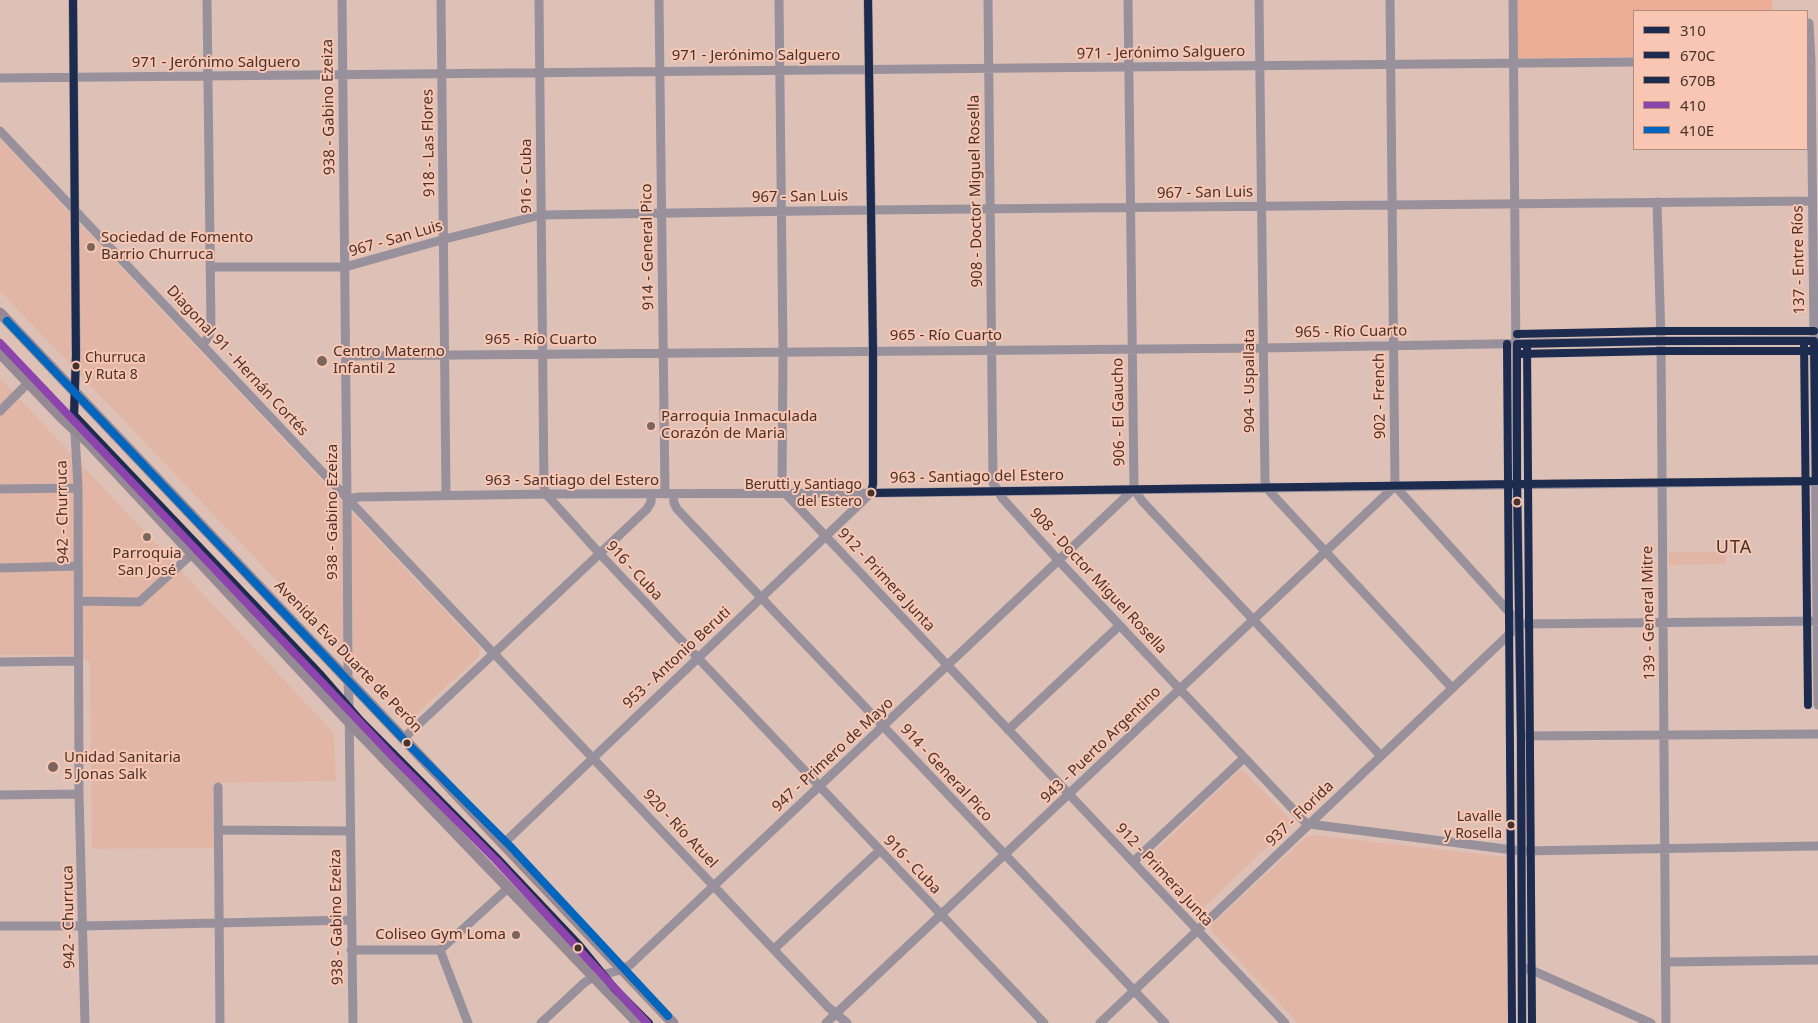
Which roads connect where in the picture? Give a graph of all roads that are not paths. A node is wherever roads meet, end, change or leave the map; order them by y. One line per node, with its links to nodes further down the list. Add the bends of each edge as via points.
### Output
1 (73, 0): 29 (street, 942 - Churruca)
2 (207, 0): 27 (street)
3 (342, 0): 28 (street, 938 - Gabino Ezeiza)
4 (441, 0): 25 (street, 918 - Las Flores)
5 (539, 0): 26 (street, 916 - Cuba)
6 (659, 0): 24 (street, 914 - General Pico)
7 (779, 0): 23 (street)
8 (868, 0): 21 (street)
9 (988, 0): 22 (street, 908 - Doctor Miguel Rosella)
10 (1128, 0): 20 (street, 906 - El Gaucho)
11 (1258, 0): 19 (street, 904 - Uspallata)
12 (1390, 0): 18 (street, 902 - French)
13 (1513, 0): 17 (street)
14 (1809, 23): 15 (street, 137 - Entre Ríos)
15 (1812, 60): 32 (street, 137 - Entre Ríos)
16 (1633, 62): 17 (street, 971 - Jerónimo Salguero)
17 (1513, 63): 18 (street, 971 - Jerónimo Salguero); 34 (street)
18 (1391, 64): 19 (street, 971 - Jerónimo Salguero); 36 (street, 902 - French)
19 (1259, 66): 20 (street, 971 - Jerónimo Salguero); 35 (street, 904 - Uspallata)
20 (1129, 67): 22 (street, 971 - Jerónimo Salguero); 37 (street, 906 - El Gaucho)
21 (869, 69): 22 (street, 971 - Jerónimo Salguero); 23 (street, 971 - Jerónimo Salguero); 38 (street)
22 (988, 69): 39 (street, 908 - Doctor Miguel Rosella)
23 (779, 70): 24 (street, 971 - Jerónimo Salguero); 40 (street)
24 (659, 71): 26 (street, 971 - Jerónimo Salguero); 42 (street, 914 - General Pico)
25 (442, 73): 26 (street, 971 - Jerónimo Salguero); 28 (street, 971 - Jerónimo Salguero); 44 (street, 918 - Las Flores)
26 (540, 73): 43 (street, 916 - Cuba)
27 (208, 76): 28 (street, 971 - Jerónimo Salguero); 29 (street, 971 - Jerónimo Salguero); 45 (street)
28 (343, 76): 46 (street, 938 - Gabino Ezeiza)
29 (74, 77): 30 (street, 971 - Jerónimo Salguero); 41 (street, 942 - Churruca)
30 (0, 78)
31 (0, 131): 41 (street, Diagonal 91 - Hernán Cortés)
32 (1812, 200): 33 (street, 967 - San Luis); 48 (street, 137 - Entre Ríos)
33 (1657, 202): 34 (street, 967 - San Luis); 49 (street, 139 - General Mitre)
34 (1516, 204): 36 (street, 967 - San Luis); 51 (street)
35 (1260, 206): 36 (street, 967 - San Luis); 37 (street, 967 - San Luis); 53 (street, 904 - Uspallata)
36 (1393, 206): 52 (street, 902 - French)
37 (1130, 207): 39 (street, 967 - San Luis); 54 (street, 906 - El Gaucho)
38 (870, 210): 39 (street, 967 - San Luis); 40 (street, 967 - San Luis); 55 (street)
39 (989, 210): 56 (street, 908 - Doctor Miguel Rosella)
40 (781, 211): 42 (street, 967 - San Luis); 57 (street)
41 (75, 212): 50 (street, Diagonal 91 - Hernán Cortés); 64 (street, 942 - Churruca)
42 (661, 212): 43 (street, 967 - San Luis); 59 (street, 914 - General Pico)
43 (541, 215): 44 (street, 967 - San Luis); 61 (street, 916 - Cuba)
44 (445, 239): 46 (street, 967 - San Luis); 60 (street, 918 - Las Flores)
45 (211, 267): 46 (street, 967 - San Luis); 50 (street, via 211,332)
46 (345, 267): 62 (street, 938 - Gabino Ezeiza)
47 (0, 314): 64 (main road, Avenida Eva Duarte de Perón)
48 (1816, 340): 49 (street, 965 - Río Cuarto); 67 (street, 137 - Entre Ríos)
49 (1661, 341): 51 (street, 965 - Río Cuarto); 68 (street, 139 - General Mitre)
50 (203, 344): 82 (street, Diagonal 91 - Hernán Cortés)
51 (1517, 344): 52 (street, 965 - Río Cuarto); 69 (street)
52 (1392, 345): 53 (street, 965 - Río Cuarto); 70 (street, 902 - French)
53 (1263, 348): 54 (street, 965 - Río Cuarto); 72 (street, 904 - Uspallata, via 1264,476)
54 (1132, 349): 56 (street, 965 - Río Cuarto); 74 (street, 906 - El Gaucho)
55 (873, 350): 56 (street, 965 - Río Cuarto); 57 (street, 965 - Río Cuarto); 77 (street)
56 (992, 350): 75 (street, 908 - Doctor Miguel Rosella, via 993,483)
57 (783, 351): 59 (street, 965 - Río Cuarto); 76 (street, via 782,485)
58 (0, 353): 63 (main road)
59 (662, 353): 61 (street, 965 - Río Cuarto); 80 (street, 914 - General Pico)
60 (445, 354): 61 (street, 965 - Río Cuarto); 62 (street, 965 - Río Cuarto); 81 (street, 918 - Las Flores)
61 (543, 354): 78 (street, 916 - Cuba)
62 (345, 356): 82 (street, 938 - Gabino Ezeiza)
63 (28, 383): 65 (street); 66 (main road)
64 (76, 393): 66 (street, 942 - Churruca); 102 (main road, Avenida Eva Duarte de Perón)
65 (0, 411)
66 (75, 431): 71 (street, 942 - Churruca); 85 (main road)
67 (1817, 481): 68 (street, 963 - Santiago del Estero); 93 (street, 137 - Entre Ríos)
68 (1661, 482): 69 (street, 963 - Santiago del Estero); 94 (street, 139 - General Mitre)
69 (1517, 484): 70 (street, 963 - Santiago del Estero); 95 (street)
70 (1394, 486): 72 (street, 963 - Santiago del Estero); 84 (street, 943 - Puerto Argentino); 95 (street)
71 (78, 488): 73 (street); 88 (street, 942 - Churruca)
72 (1267, 488): 74 (street, 963 - Santiago del Estero); 84 (street)
73 (0, 489)
74 (1134, 489): 75 (street, 963 - Santiago del Estero); 87 (street, 947 - Primero de Mayo); 92 (street)
75 (996, 490): 77 (street, 963 - Santiago del Estero); 87 (street, 908 - Doctor Miguel Rosella)
76 (785, 493): 77 (street, 963 - Santiago del Estero); 80 (street, 963 - Santiago del Estero); 83 (street, 912 - Primera Junta)
77 (871, 493): 83 (street, 953 - Antonio Beruti)
78 (546, 494): 79 (street, 963 - Santiago del Estero); 81 (street, 963 - Santiago del Estero); 86 (street, 916 - Cuba)
79 (651, 494): 80 (street, 963 - Santiago del Estero); 86 (street, via 647,509)
80 (669, 494): 90 (street, 914 - General Pico, via 677,509)
81 (446, 495): 82 (street, 963 - Santiago del Estero)
82 (348, 499): 97 (street, Diagonal 91 - Hernán Cortés); 102 (street, 938 - Gabino Ezeiza)
83 (826, 537): 90 (street, 953 - Antonio Beruti); 101 (street, 912 - Primera Junta)
84 (1325, 552): 92 (street, 943 - Puerto Argentino); 103 (street)
85 (192, 554): 91 (street, via 139,602); 106 (main road)
86 (600, 554): 97 (street); 98 (street, 916 - Cuba)
87 (1059, 561): 96 (street, 908 - Doctor Miguel Rosella); 101 (street, 947 - Primero de Mayo)
88 (78, 566): 89 (street); 91 (street, 942 - Churruca)
89 (0, 568)
90 (762, 598): 98 (street, 953 - Antonio Beruti); 107 (street, 914 - General Pico)
91 (79, 601): 99 (street, 942 - Churruca)
92 (1252, 620): 104 (street, 943 - Puerto Argentino); 113 (street)
93 (1818, 621): 94 (street); 105 (street, 137 - Entre Ríos)
94 (1663, 622): 95 (street); 110 (street, 139 - General Mitre)
95 (1520, 624): 103 (street, 937 - Florida); 111 (street)
96 (1120, 626): 104 (street, 908 - Doctor Miguel Rosella); 108 (street)
97 (494, 653): 112 (street); 114 (street, 920 - Río Atuel)
98 (698, 658): 114 (street, 953 - Antonio Beruti); 117 (street, 916 - Cuba)
99 (78, 661): 100 (street); 118 (street, 942 - Churruca)
100 (0, 662)
101 (947, 666): 107 (street, 947 - Primero de Mayo); 108 (street, 912 - Primera Junta)
102 (348, 680): 106 (street, 938 - Gabino Ezeiza); 112 (main road, Avenida Eva Duarte de Perón)
103 (1452, 688): 113 (street, 937 - Florida)
104 (1180, 689): 115 (street, 908 - Doctor Miguel Rosella); 119 (street, 943 - Puerto Argentino)
105 (1818, 706)
106 (350, 723): 123 (street, 938 - Gabino Ezeiza); 132 (main road)
107 (884, 726): 117 (street, 947 - Primero de Mayo); 129 (street, 914 - General Pico)
108 (1008, 730): 119 (street, 912 - Primera Junta)
109 (1818, 734): 110 (street)
110 (1664, 735): 111 (street); 126 (street, 139 - General Mitre)
111 (1521, 736): 128 (street)
112 (404, 738): 124 (main road, Avenida Eva Duarte de Perón)
113 (1381, 756): 121 (street, 937 - Florida)
114 (593, 757): 124 (street, 953 - Antonio Beruti); 131 (street, 920 - Río Atuel)
115 (1244, 758): 121 (street, 908 - Doctor Miguel Rosella); 130 (street)
116 (218, 787): 122 (street)
117 (819, 787): 127 (street, 916 - Cuba); 131 (street, 947 - Primero de Mayo)
118 (79, 794): 120 (street); 137 (street, 942 - Churruca)
119 (1069, 794): 129 (street, 943 - Puerto Argentino); 130 (street, 912 - Primera Junta)
120 (0, 795)
121 (1309, 824): 128 (street); 138 (street, 937 - Florida)
122 (218, 830): 123 (street); 135 (street)
123 (350, 831): 134 (street, 938 - Gabino Ezeiza)
124 (502, 844): 145 (main road, Avenida Eva Duarte de Perón)
125 (1818, 846): 126 (street)
126 (1666, 849): 128 (street); 143 (street, 139 - General Mitre)
127 (879, 851): 133 (street, 916 - Cuba); 139 (street)
128 (1521, 851): 144 (street)
129 (1004, 855): 133 (street, 943 - Puerto Argentino); 147 (street, 914 - General Pico)
130 (1133, 862): 138 (street, 912 - Primera Junta)
131 (715, 886): 139 (street, 920 - Río Atuel); 145 (street, 947 - Primero de Mayo)
132 (508, 888): 141 (street); 146 (main road)
133 (941, 915): 148 (street, 943 - Puerto Argentino); 158 (street, 916 - Cuba)
134 (351, 920): 135 (street); 140 (street, 938 - Gabino Ezeiza)
135 (218, 923): 137 (street); 150 (street)
136 (0, 926): 137 (street)
137 (83, 926): 149 (street, 942 - Churruca)
138 (1198, 931): 147 (street, 937 - Florida); 161 (street, 912 - Primera Junta)
139 (774, 949): 148 (street, 920 - Río Atuel)
140 (351, 950): 141 (street); 151 (street, 938 - Gabino Ezeiza)
141 (440, 950): 152 (street)
142 (1818, 960): 143 (street)
143 (1666, 962): 164 (street, 139 - General Mitre)
144 (1522, 967): 162 (street); 163 (street)
145 (621, 970): 146 (street, 947 - Primero de Mayo); 155 (main road, Avenida Eva Duarte de Perón)
146 (593, 977): 153 (street, 947 - Primero de Mayo); 154 (main road)
147 (1134, 991): 159 (street, 937 - Florida); 160 (street, 914 - General Pico)
148 (836, 1014): 156 (street, 943 - Puerto Argentino); 157 (street, 920 - Río Atuel)
149 (85, 1023)
150 (220, 1023)
151 (353, 1023)
152 (468, 1023)
153 (540, 1023)
154 (638, 1023)
155 (673, 1023)
156 (826, 1023)
157 (847, 1023)
158 (1044, 1023)
159 (1100, 1023)
160 (1164, 1023)
161 (1285, 1023)
162 (1522, 1023)
163 (1650, 1023)
164 (1666, 1023)

